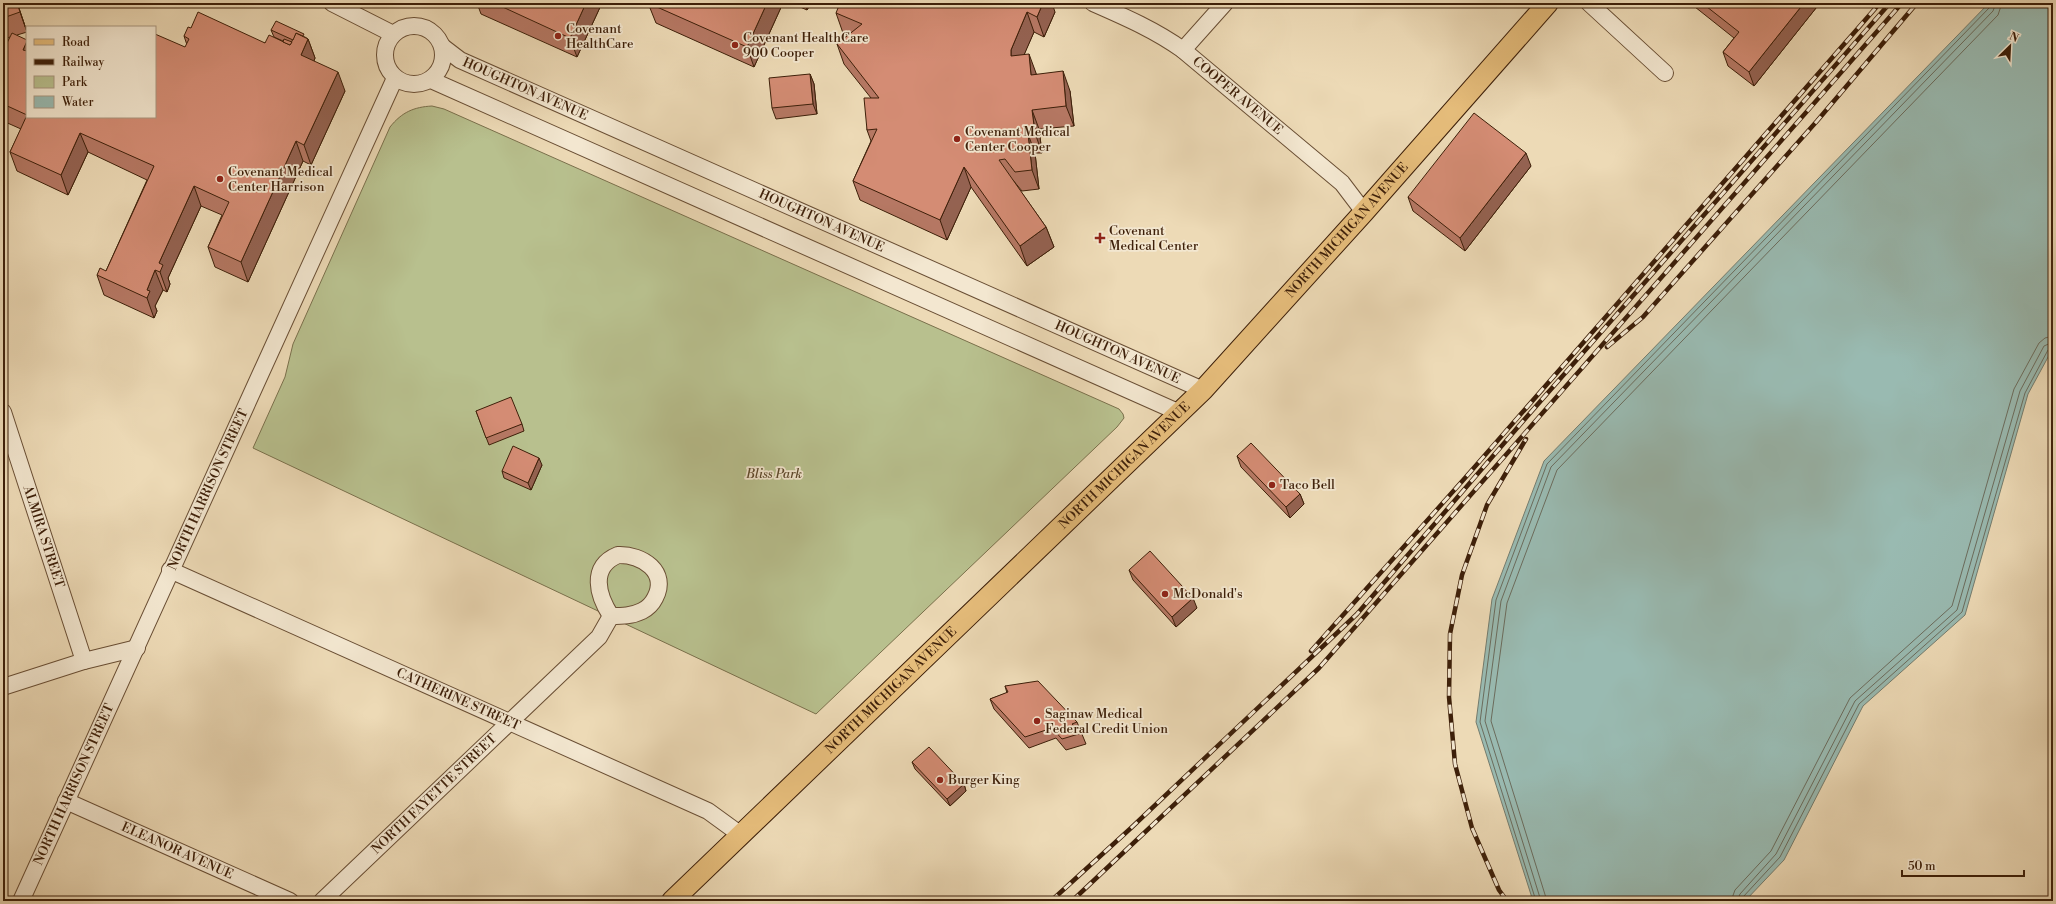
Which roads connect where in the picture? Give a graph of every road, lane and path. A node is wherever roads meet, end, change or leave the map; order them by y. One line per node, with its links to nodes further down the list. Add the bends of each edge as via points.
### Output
1 (332, 3): 6 (street)
2 (1093, 3): 8 (street, COOPER AVENUE, via 1132,20)
3 (1225, 3): 8 (street)
4 (1548, 3): 12 (main road, NORTH MICHIGAN AVENUE)
5 (1589, 3): 9 (street)
6 (393, 34): 7 (street, via 404,27 426,28 436,36); 10 (street, via 386,46 385,62)
7 (443, 47): 11 (street, via 444,59 439,71); 13 (street, HOUGHTON AVENUE, via 460,60)
8 (1183, 50): 12 (street, COOPER AVENUE, via 1342,183)
9 (1665, 74)
10 (395, 78): 11 (street, via 408,84); 17 (street, NORTH HARRISON STREET)
11 (431, 80): 15 (street)
12 (1364, 212): 13 (main road, NORTH MICHIGAN AVENUE)
13 (1203, 390): 15 (main road, NORTH MICHIGAN AVENUE)
14 (3, 412): 16 (street, ALMIRA STREET)
15 (1180, 413): 24 (main road, NORTH MICHIGAN AVENUE)
16 (8, 448): 20 (street, ALMIRA STREET)
17 (170, 570): 19 (street, NORTH HARRISON STREET); 22 (street, CATHERINE STREET)
18 (612, 616): 22 (street, NORTH FAYETTE STREET, via 599,637)
19 (137, 648): 20 (street); 23 (street, NORTH HARRISON STREET)
20 (84, 661): 21 (street)
21 (3, 688)
22 (509, 721): 24 (street, CATHERINE STREET, via 708,811); 27 (street, NORTH FAYETTE STREET)
23 (66, 801): 25 (street, NORTH HARRISON STREET); 26 (street, ELEANOR AVENUE)
24 (741, 836): 28 (main road, NORTH MICHIGAN AVENUE)
25 (22, 901)
26 (290, 901)
27 (322, 901)
28 (672, 901)

